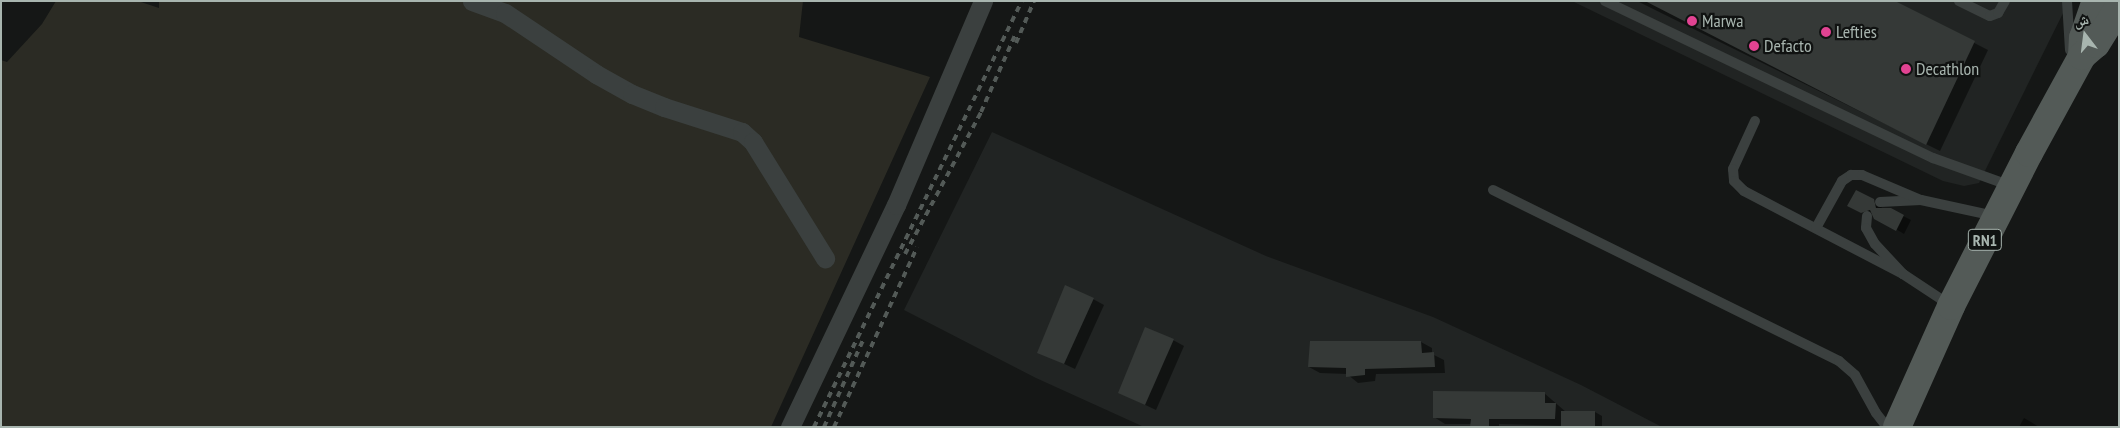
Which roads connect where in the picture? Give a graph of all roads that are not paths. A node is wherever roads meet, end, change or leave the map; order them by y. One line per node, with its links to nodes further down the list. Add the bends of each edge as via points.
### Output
1 (472, 1): 18 (street, via 505,12 596,74 632,94 664,108 742,132 753,142)
2 (983, 1): 21 (street, via 896,205)
3 (1605, 1): 11 (lane, via 1932,158)
4 (1959, 1): 5 (lane, via 1990,16 1998,13)
5 (2004, 1)
6 (2067, 1): 9 (lane)
7 (2096, 1): 9 (main road, RN1)
8 (2119, 7): 9 (main road, RN1, via 2096,44)
9 (2076, 66): 11 (main road, RN1)
10 (1755, 121): 17 (lane, via 1733,169 1734,181 1744,191)
11 (2013, 186): 16 (main road, RN1)
12 (1493, 190): 22 (lane, via 1839,362 1856,375 1876,413)
13 (1921, 200): 14 (lane); 16 (lane); 17 (lane, via 1862,175 1850,175 1842,181)
14 (1880, 202)
15 (1867, 216): 19 (lane, via 1866,228 1871,239)
16 (1998, 216): 20 (main road, RN1)
17 (1816, 228): 19 (lane)
18 (826, 258)
19 (1903, 274): 20 (lane)
20 (1951, 306): 23 (main road, RN1)
21 (790, 427)
22 (1888, 427)
23 (1897, 427)

